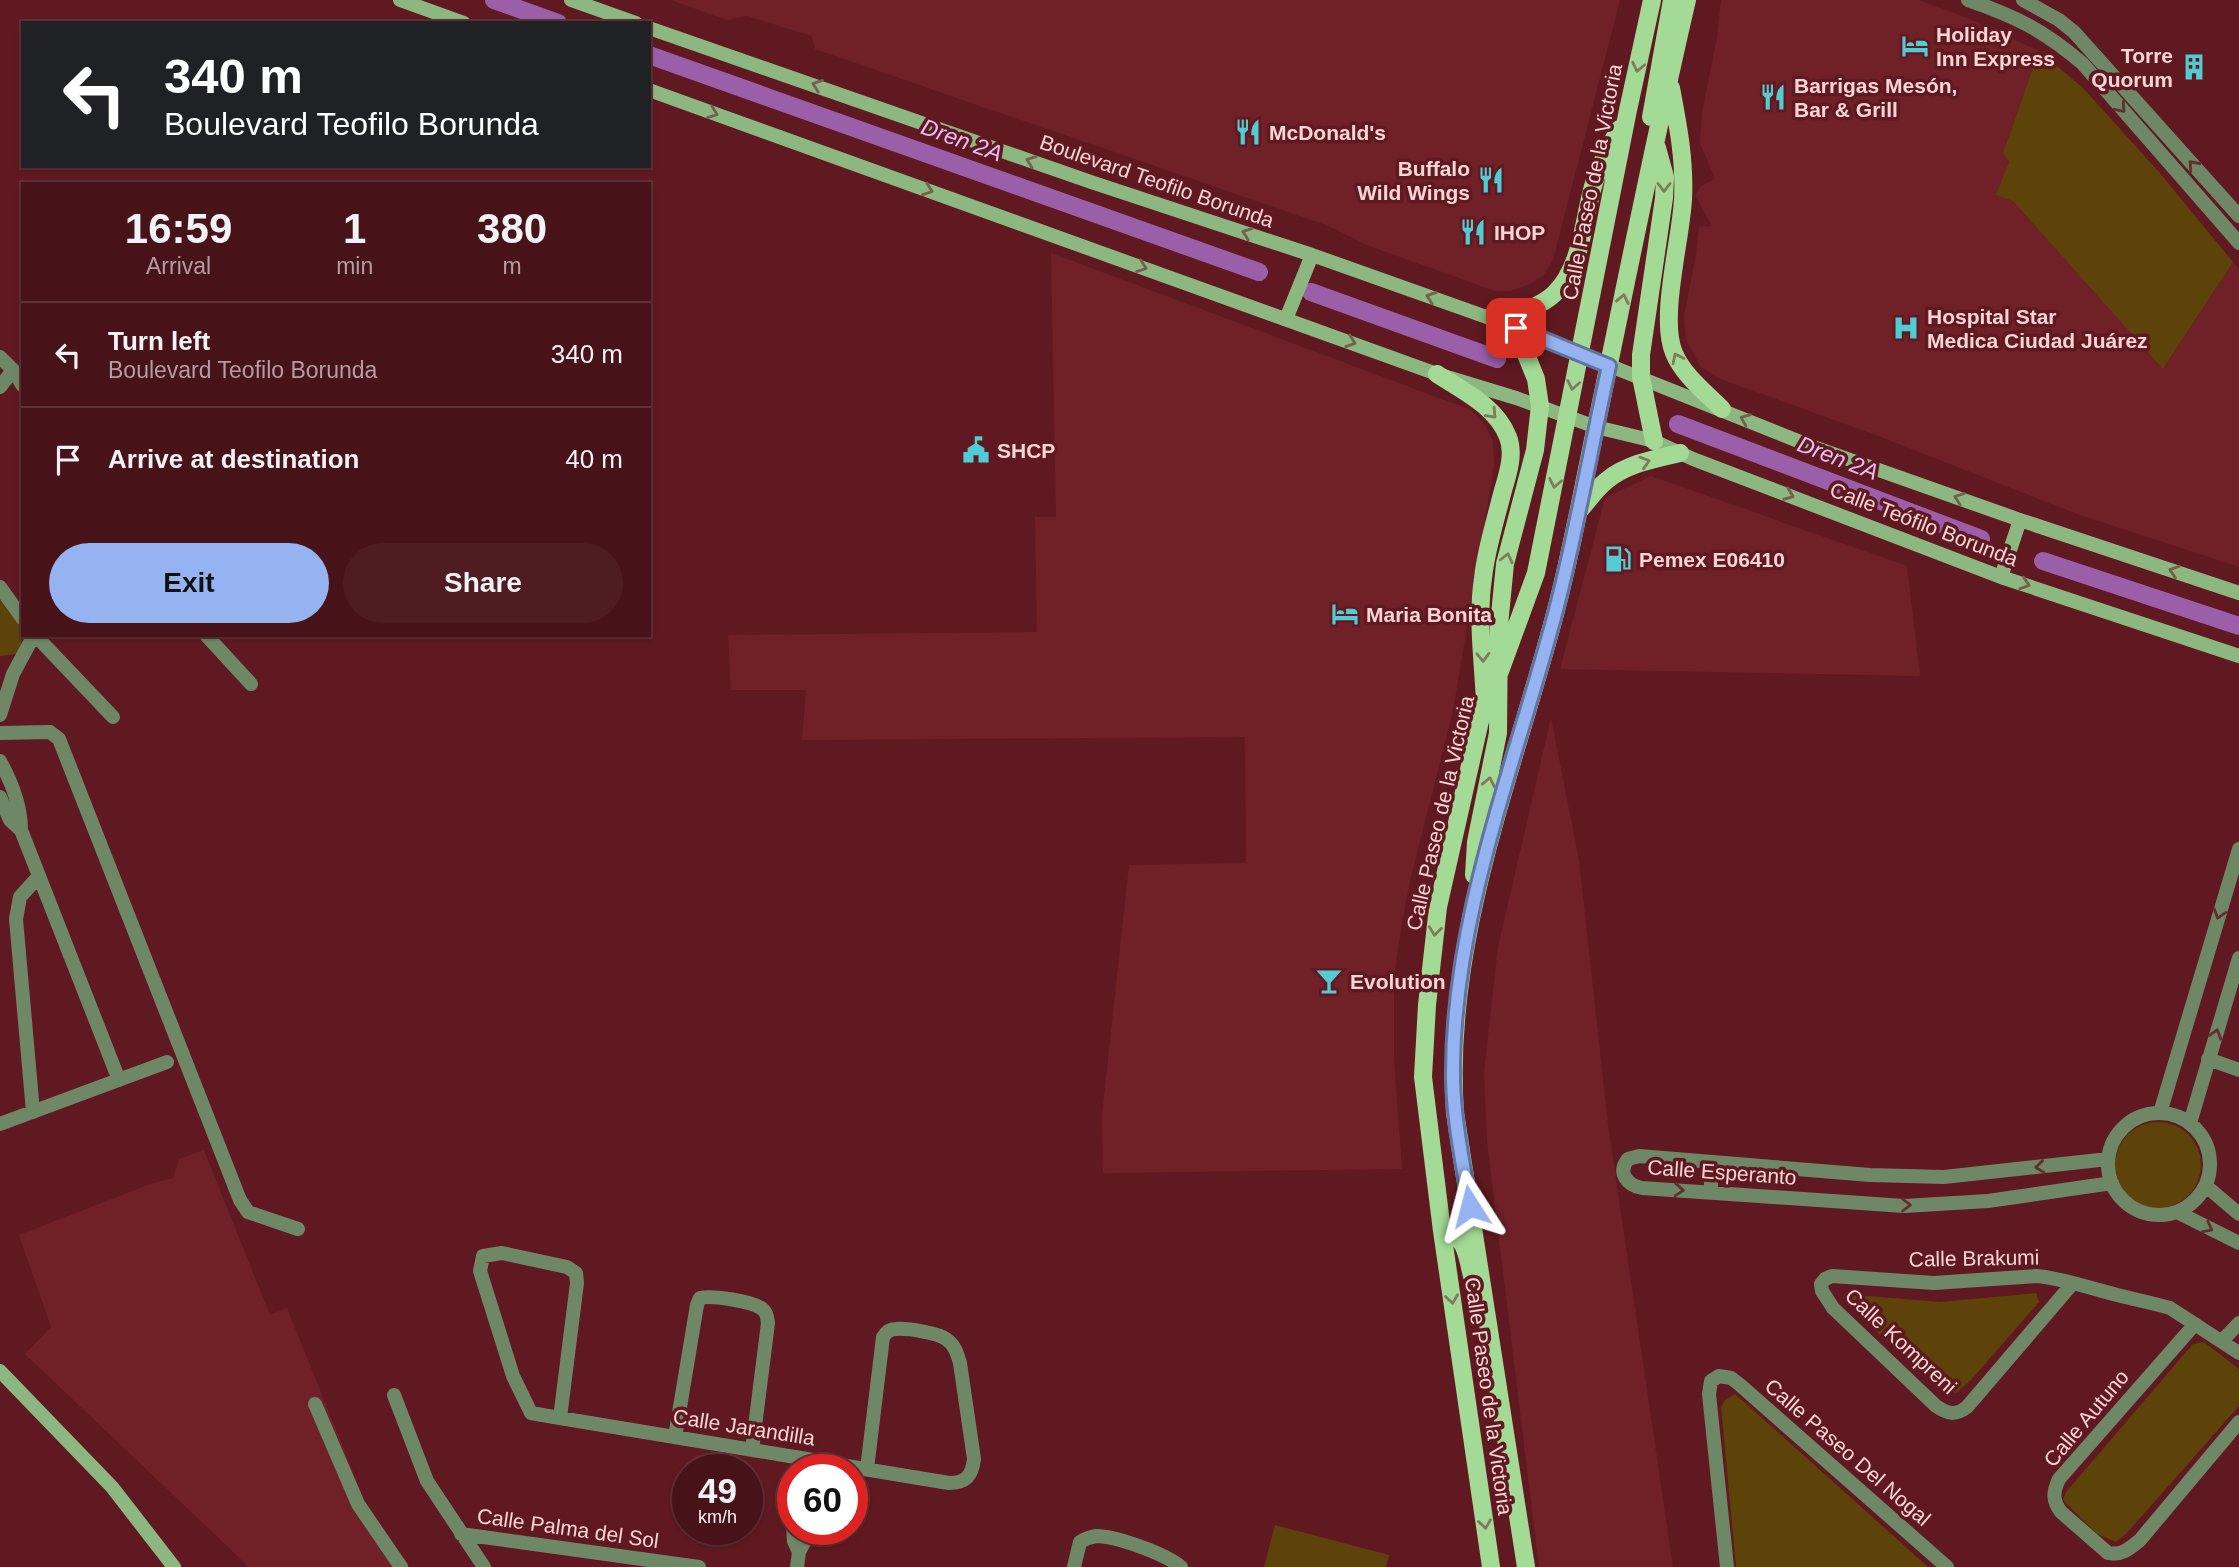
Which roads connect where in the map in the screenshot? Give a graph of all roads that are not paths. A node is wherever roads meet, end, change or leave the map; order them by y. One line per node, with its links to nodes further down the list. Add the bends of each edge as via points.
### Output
1 (400, 0): 8 (main road)
2 (571, 0): 9 (main road)
3 (1652, 0): 13 (main road, Calle Paseo de la Victoria, one-way to 13)
4 (1672, 0): 14 (main road, via 1651,106)
5 (1687, 0): 11 (main road, Calle Paseo de la Victoria)
6 (1968, 0): 16 (street, one-way to 16, via 2032,26 2081,63)
7 (2023, 0): 15 (street, one-way to 7, via 2074,32)
8 (458, 21)
9 (630, 21)
10 (651, 28): 17 (main road, Boulevard Teofilo Borunda, one-way to 10)
11 (1669, 77): 14 (main road, Calle Paseo de la Victoria); 29 (main road, one-way to 11, via 1683,369 1668,334 1684,197 1683,152)
12 (651, 91): 18 (main road, one-way to 18)
13 (1628, 110): 19 (main road, via 1601,163 1567,276 1554,295); 20 (main road, Calle Paseo de la Victoria)
14 (1655, 144): 22 (main road, Calle Paseo de la Victoria, one-way to 14); 25 (main road, one-way to 25, via 1665,177 1664,198)
15 (2239, 216)
16 (2239, 243)
17 (1312, 255): 18 (main road); 19 (main road, Boulevard Teofilo Borunda, one-way to 17)
18 (1286, 319): 24 (main road, one-way to 24)
19 (1495, 320): 20 (main road, Boulevard Teofilo Borunda); 28 (main road, via 1521,342 1536,379)
20 (1579, 354): 22 (main road, Boulevard Teofilo Borunda); 30 (main road, Calle Paseo de la Victoria, one-way to 30)
21 (0, 357): 23 (street)
22 (1609, 366): 25 (main road, Calle Teófilo Borunda); 31 (main road, Calle Paseo de la Victoria)
23 (13, 370): 26 (street); 27 (street)
24 (1437, 374): 28 (main road); 47 (main road, one-way to 47, via 1483,404 1502,426 1510,445 1509,468 1483,576)
25 (1641, 377): 29 (main road, Calle Teófilo Borunda); 32 (main road)
26 (21, 383)
27 (0, 387)
28 (1540, 406): 30 (main road); 45 (main road, one-way to 28, via 1505,564 1535,450)
29 (1722, 410): 35 (main road, Calle Teófilo Borunda, one-way to 29)
30 (1567, 416): 31 (main road); 45 (main road, Calle Paseo de la Victoria, one-way to 45, via 1536,573)
31 (1596, 427): 32 (main road, Calle Teófilo Borunda); 34 (main road, Calle Paseo de la Victoria)
32 (1654, 441): 33 (main road, Calle Teófilo Borunda)
33 (1680, 453): 34 (main road, one-way to 33, via 1606,481 1627,468); 36 (main road, Calle Teófilo Borunda, one-way to 36)
34 (1579, 511): 56 (main road, Calle Paseo de la Victoria)
35 (2020, 520): 36 (main road); 38 (main road, Calle Teófilo Borunda, one-way to 35)
36 (2001, 577): 43 (main road, Calle Teófilo Borunda, one-way to 43)
37 (0, 587): 39 (street)
38 (2239, 593)
39 (21, 616)
40 (34, 637): 44 (street)
41 (37, 637): 49 (street)
42 (208, 637): 46 (street)
43 (2239, 656)
44 (6, 674): 48 (street)
45 (1499, 674): 47 (main road, Calle Paseo de la Victoria); 56 (main road, one-way to 45, via 1475,851 1497,733)
46 (251, 684)
47 (1485, 702): 74 (main road, Calle Paseo de la Victoria, one-way to 74, via 1438,906 1427,1005 1423,1077)
48 (0, 715)
49 (113, 717)
50 (0, 733): 73 (street, via 50,732 60,739 240,1200 248,1212)
51 (0, 761): 53 (street, via 21,814)
52 (0, 797): 53 (street, via 10,820)
53 (21, 830): 55 (street)
54 (2239, 849): 63 (street, one-way to 63)
55 (39, 876): 61 (street); 62 (street, via 20,897 16,919)
56 (1475, 898): 78 (main road, Calle Paseo de la Victoria, via 1456,1006 1453,1080)
57 (2239, 958): 58 (street, one-way to 57)
58 (2208, 1059): 60 (street); 64 (street)
59 (167, 1062): 61 (street)
60 (2239, 1070)
61 (119, 1080): 62 (street)
62 (33, 1112): 65 (street)
63 (2160, 1113): 64 (street); 66 (street, via 2141,1116 2125,1126 2113,1141)
64 (2190, 1123): 69 (street, via 2200,1132 2208,1152)
65 (0, 1124)
66 (2108, 1159): 67 (street, Calle Esperanto, one-way to 67, via 1944,1177); 68 (street)
67 (1711, 1162): 70 (street); 70 (street, Calle Esperanto, one-way to 70, via 1639,1156 1628,1159 1623,1168 1625,1178 1634,1186)
68 (2112, 1183): 70 (street, Calle Esperanto, one-way to 68, via 1946,1205); 71 (street, via 2122,1200 2138,1211)
69 (2206, 1186): 71 (street, via 2194,1202); 72 (street)
70 (1711, 1192)
71 (2177, 1212): 75 (street, one-way to 75)
72 (2239, 1214)
73 (298, 1229)
74 (1442, 1231): 78 (main road, via 1459,1237 1475,1288); 99 (main road, Calle Paseo de la Victoria, one-way to 99)
75 (2239, 1243)
76 (2073, 1283): 77 (street, Calle Brakumi, via 2037,1276 1934,1283 1832,1276); 77 (street, Calle Kompreni, via 1967,1407 1953,1414 1936,1406 1833,1308); 80 (street, Calle Brakumi, via 2170,1308)
77 (1821, 1284)
78 (1484, 1295): 100 (main road, Calle Paseo de la Victoria)
79 (2239, 1323): 81 (street)
80 (2195, 1324): 81 (street, Calle Brakumi); 87 (street, Calle Autuno, via 2059,1479 2055,1503 2108,1553 2122,1553 2140,1540)
81 (2222, 1341): 82 (street, Calle Brakumi)
82 (2238, 1351)
83 (0, 1371): 93 (main road, via 112,1487)
84 (394, 1395): 92 (street, Calle Palma del Sol, via 427,1481)
85 (315, 1404): 94 (street, via 358,1504)
86 (560, 1418): 86 (street, Calle Jarandilla, via 531,1413 513,1376 480,1271 484,1256 502,1253 576,1273); 88 (street, Calle Jarandilla)
87 (2239, 1422)
88 (675, 1437): 89 (street, Calle Jarandilla); 89 (street, via 697,1305 700,1298 710,1296 760,1307 766,1313)
89 (752, 1450): 90 (street, Calle Jarandilla)
90 (777, 1457)
91 (867, 1469): 91 (street, Calle Jarandilla, via 883,1337 894,1328 939,1335 957,1352 973,1469 964,1481 949,1483)
92 (461, 1534): 95 (street); 96 (street, Calle Palma del Sol)
93 (174, 1567)
94 (401, 1567)
95 (484, 1567)
96 (699, 1567)
97 (1074, 1567): 98 (street, via 1080,1542 1105,1537 1166,1556)
98 (1181, 1567)
99 (1491, 1567)
100 (1526, 1567)
101 (1727, 1567): 102 (street, Calle Paseo Del Nogal, via 1709,1394 1711,1381 1719,1376 1739,1384)
102 (1947, 1567)

